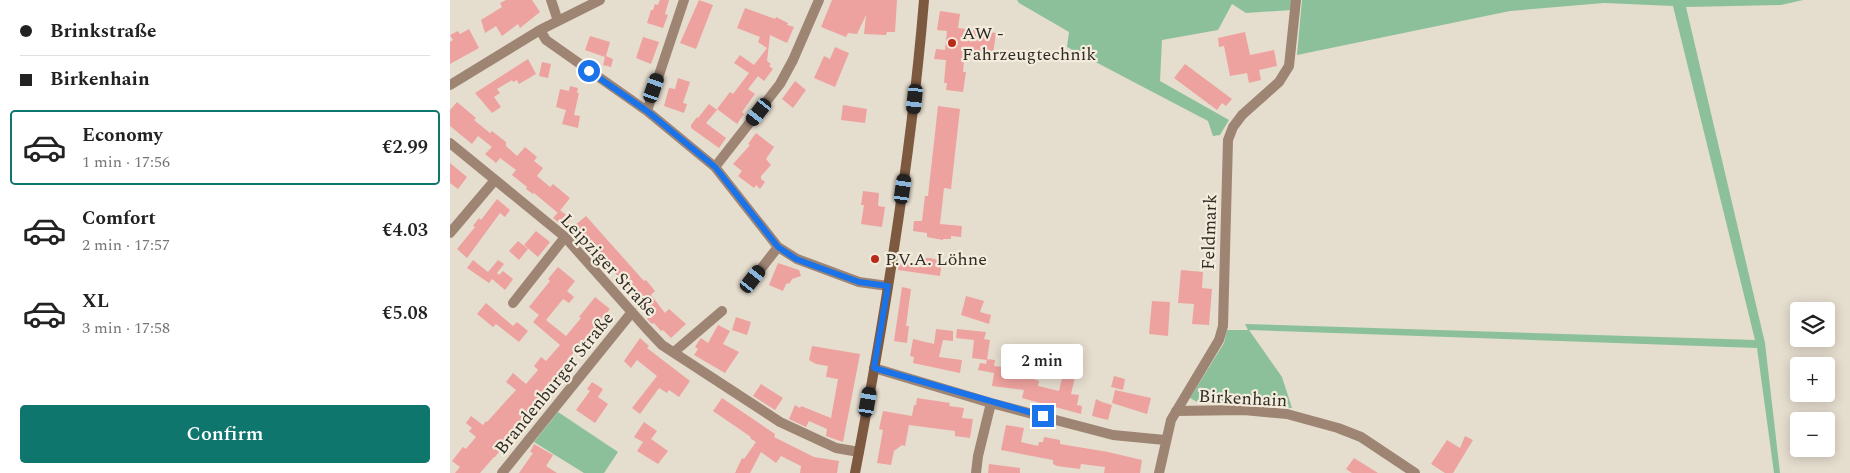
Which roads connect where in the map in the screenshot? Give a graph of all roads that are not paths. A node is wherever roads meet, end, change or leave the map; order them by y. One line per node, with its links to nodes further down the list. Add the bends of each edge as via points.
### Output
1 (551, 0): 7 (street)
2 (600, 0): 7 (street)
3 (684, 0): 10 (street)
4 (819, 0): 12 (street, via 780,84)
5 (924, 0): 18 (main road, via 913,117)
6 (1296, 0): 25 (street, Feldmark, via 1290,66 1279,82 1242,115 1228,140 1223,326 1219,340)
7 (558, 21): 8 (street)
8 (540, 30): 9 (street); 10 (street, via 546,40)
9 (451, 84)
10 (647, 111): 12 (street)
11 (450, 142): 13 (street, Leipziger Straße)
12 (715, 167): 16 (street)
13 (495, 180): 14 (street); 15 (street, Leipziger Straße)
14 (450, 233)
15 (565, 237): 19 (street); 21 (street, Leipziger Straße)
16 (778, 247): 17 (street); 18 (street, via 796,259 850,278)
17 (753, 279)
18 (888, 286): 23 (main road)
19 (513, 303)
20 (722, 311): 22 (street)
21 (632, 312): 22 (street, Leipziger Straße); 28 (street, Brandenburger Straße)
22 (674, 352): 27 (street, Leipziger Straße, via 780,422 836,448)
23 (874, 368): 24 (street); 27 (main road)
24 (991, 403): 26 (street, via 1113,435); 30 (street)
25 (1176, 411): 26 (street, Feldmark); 32 (street, Birkenhain, via 1244,410 1287,414 1361,438)
26 (1165, 440): 31 (street, Feldmark)
27 (859, 452): 29 (main road)
28 (502, 473)
29 (855, 473)
30 (976, 473)
31 (1159, 473)
32 (1415, 473)

